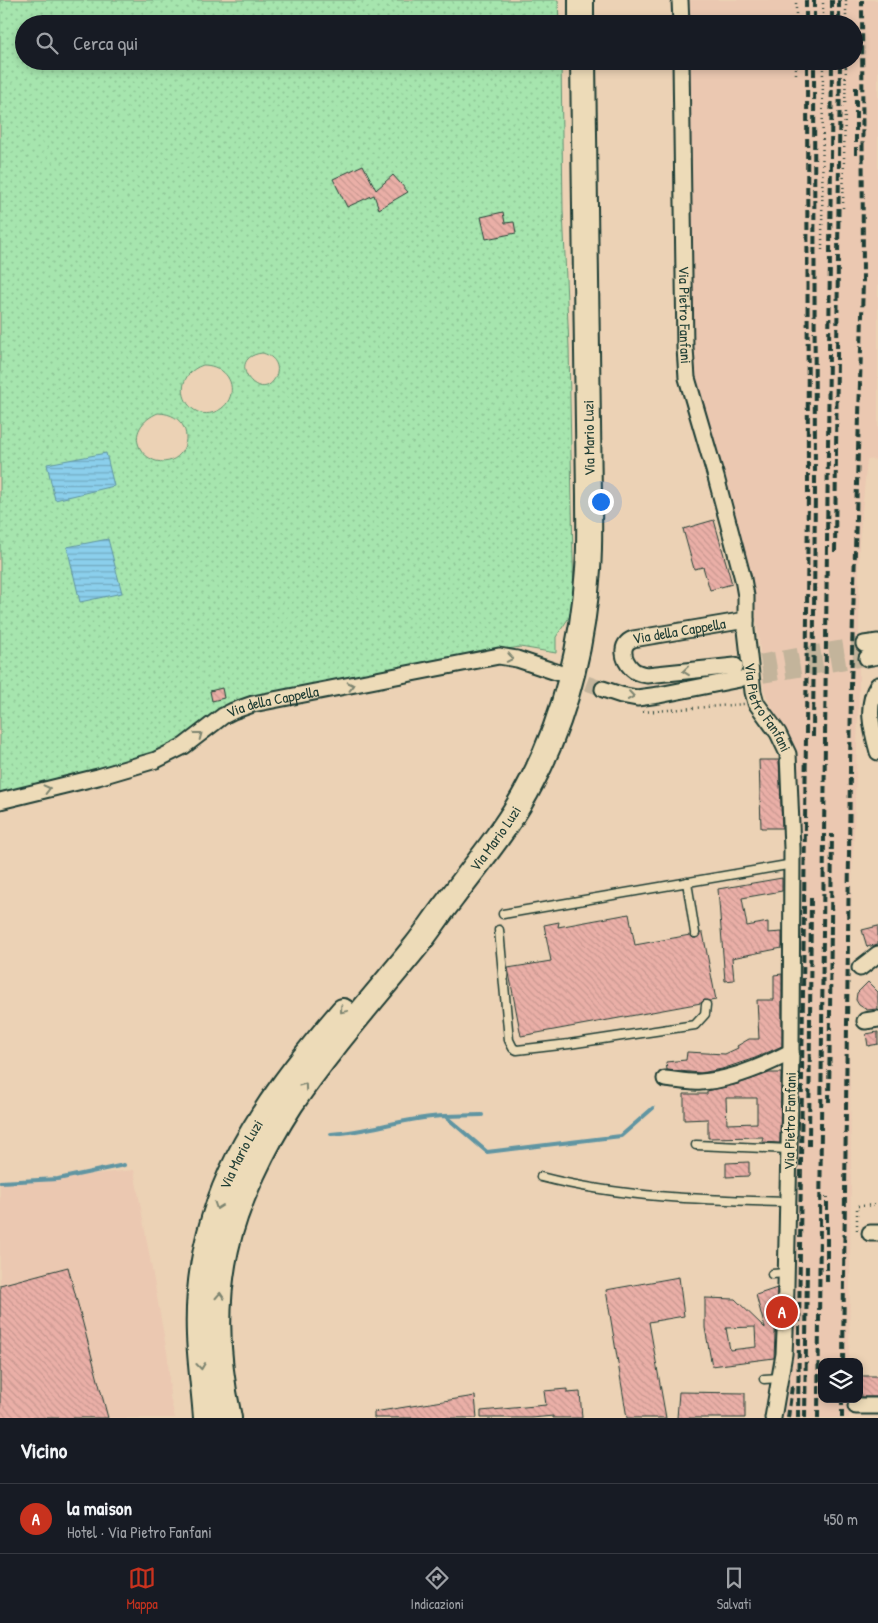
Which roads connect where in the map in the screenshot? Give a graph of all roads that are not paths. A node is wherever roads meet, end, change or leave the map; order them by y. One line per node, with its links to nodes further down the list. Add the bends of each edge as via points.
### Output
1 (680, 0): 2 (street)
2 (680, 15)
3 (584, 70): 13 (main road, Via Mario Luzi, via 590,496 588,566 578,654 565,703 543,760 501,833)
4 (681, 70): 5 (street, Via Pietro Fanfani, via 687,378 743,580)
5 (746, 620): 8 (street, Via della Cappella, one-way to 5, via 638,698 737,673 647,675 628,665 624,647 633,639); 11 (street, Via Pietro Fanfani, via 756,703 778,733 788,754)
6 (559, 673): 10 (street, Via della Cappella, one-way to 6, via 156,760 184,746 223,716 253,704 499,656)
7 (878, 685): 9 (street, via 870,716)
8 (603, 688)
9 (878, 752)
10 (0, 801)
11 (792, 864): 12 (lane); 20 (street, Via Pietro Fanfani)
12 (687, 882): 14 (lane); 16 (lane)
13 (450, 900): 30 (main road, Via Mario Luzi, one-way to 30, via 386,962 305,1056 262,1115 231,1171 205,1251 201,1283 199,1334); 31 (main road, Via Mario Luzi, one-way to 13, via 218,1319 226,1248 238,1209 277,1127 313,1073)
14 (504, 914)
15 (499, 930): 19 (lane, via 509,1040 517,1050 695,1025 705,1014)
16 (695, 933)
17 (878, 954): 18 (street)
18 (860, 968)
19 (706, 1005)
20 (791, 1052): 21 (street, via 734,1076 701,1082); 23 (street, Via Pietro Fanfani)
21 (665, 1079)
22 (696, 1146): 23 (lane)
23 (789, 1149): 25 (street, Via Pietro Fanfani)
24 (541, 1176): 25 (lane, via 570,1184 662,1196)
25 (788, 1202): 26 (street, Via Pietro Fanfani, via 779,1274 784,1354)
26 (780, 1378): 27 (lane); 32 (street, Via Pietro Fanfani)
27 (764, 1379)
28 (856, 1406): 29 (street)
29 (878, 1406)
30 (206, 1418)
31 (229, 1418)
32 (773, 1418)

